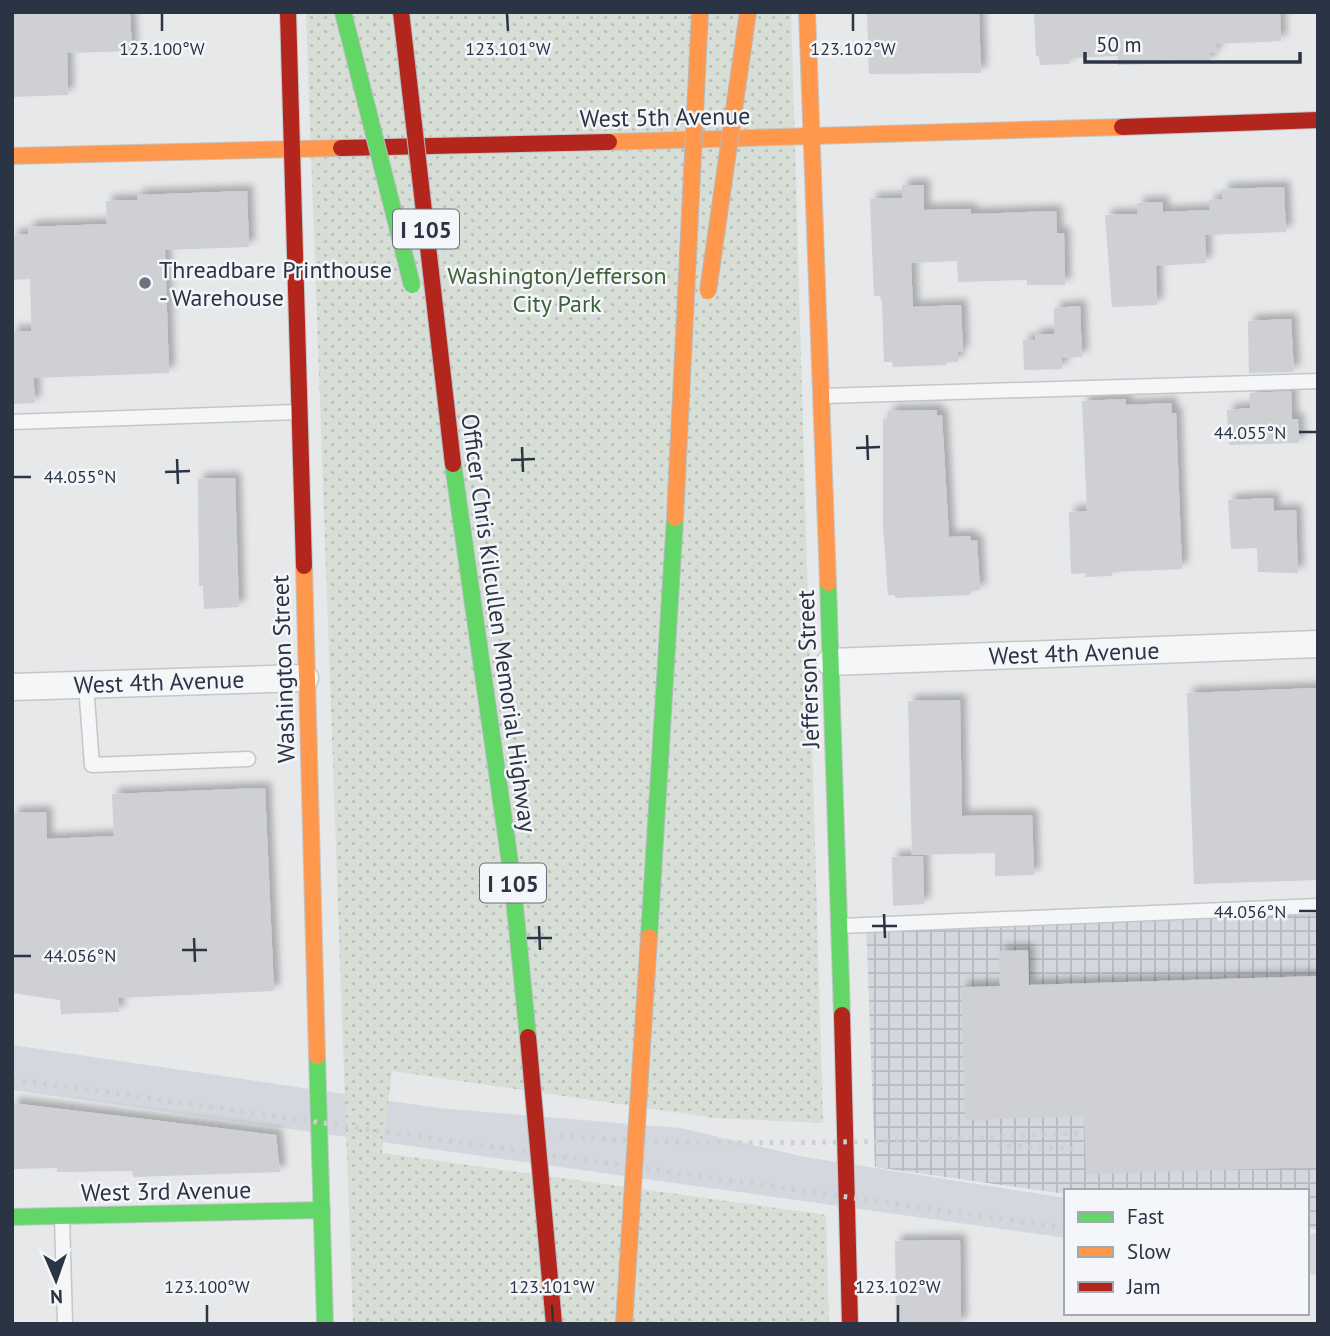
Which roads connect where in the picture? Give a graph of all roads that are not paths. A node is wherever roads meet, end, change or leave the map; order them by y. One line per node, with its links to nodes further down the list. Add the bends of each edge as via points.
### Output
1 (288, 12): 9 (main road, Washington Street)
2 (343, 12): 17 (main road, bridge)
3 (401, 12): 17 (main road, Officer Chris Kilcullen Memorial Highway / I 105, bridge)
4 (700, 12): 18 (main road, bridge)
5 (748, 12): 11 (main road, bridge)
6 (807, 12): 8 (main road, Jefferson Street)
7 (1318, 120): 8 (main road, West 5th Avenue)
8 (811, 137): 9 (main road, West 5th Avenue); 14 (main road, Jefferson Street)
9 (292, 147): 10 (main road, West 5th Avenue); 15 (main road, Washington Street)
10 (12, 156)
11 (705, 310)
12 (701, 337): 18 (main road, bridge)
13 (1318, 381): 14 (lane)
14 (821, 396): 20 (main road, Jefferson Street)
15 (298, 412): 16 (lane); 21 (main road, Washington Street)
16 (12, 422)
17 (450, 445): 32 (main road, Officer Chris Kilcullen Memorial Highway / I 105, bridge, via 512,877)
18 (677, 491): 33 (main road, bridge)
19 (1318, 644): 20 (street, West 4th Avenue)
20 (830, 662): 26 (main road, Jefferson Street)
21 (306, 678): 22 (street, West 4th Avenue); 27 (main road, Washington Street)
22 (86, 685): 23 (street, West 4th Avenue); 24 (lane, via 92,765)
23 (12, 687)
24 (248, 760)
25 (1318, 906): 26 (lane)
26 (840, 926): 34 (main road, Jefferson Street)
27 (322, 1210): 28 (main road, West 3rd Avenue); 31 (main road, Washington Street)
28 (62, 1216): 29 (main road, West 3rd Avenue); 30 (lane)
29 (12, 1217)
30 (65, 1324)
31 (325, 1324)
32 (554, 1324)
33 (624, 1324)
34 (850, 1324)

